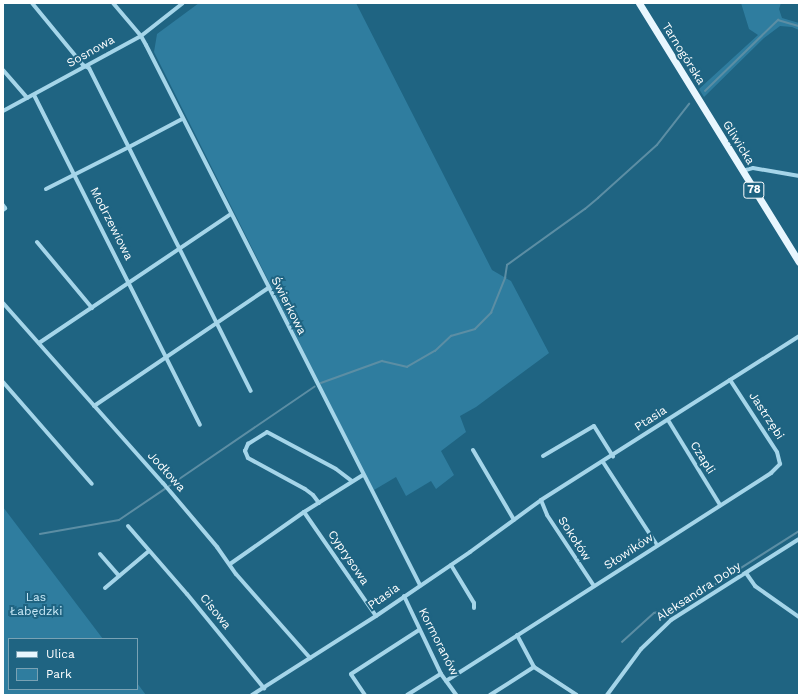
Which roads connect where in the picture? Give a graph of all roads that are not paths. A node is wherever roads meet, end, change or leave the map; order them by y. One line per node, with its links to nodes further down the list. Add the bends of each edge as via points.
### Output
1 (32, 3): 6 (street)
2 (113, 3): 5 (street, Świerkowa)
3 (183, 3): 5 (street, Sosnowa)
4 (639, 3): 11 (main road, Tarnogórska / 78)
5 (141, 36): 6 (street, Sosnowa); 12 (street, Świerkowa)
6 (86, 66): 8 (street, Sosnowa); 13 (street)
7 (3, 70): 9 (street)
8 (34, 94): 9 (street, Sosnowa); 15 (street, Modrzewiowa)
9 (27, 98): 10 (street, Sosnowa)
10 (3, 111)
11 (709, 117): 14 (main road, Gliwicka / 78)
12 (182, 118): 13 (street); 20 (street, Świerkowa)
13 (129, 148): 15 (street); 22 (street)
14 (742, 171): 16 (street, via 754,168); 23 (main road, Gliwicka / 78)
15 (75, 175): 17 (street); 24 (street, Modrzewiowa)
16 (799, 176)
17 (46, 189)
18 (3, 205): 19 (street)
19 (3, 210)
20 (231, 214): 22 (street); 25 (street, Świerkowa)
21 (37, 242): 27 (street)
22 (181, 248): 24 (street); 28 (street)
23 (799, 262)
24 (130, 283): 27 (street); 31 (street, Modrzewiowa)
25 (268, 288): 28 (street); 43 (street, Świerkowa)
26 (3, 303): 30 (street, Jodłowa)
27 (92, 308): 30 (street)
28 (218, 323): 31 (street); 34 (street)
29 (799, 336): 32 (street, Ptasia)
30 (39, 343): 35 (street, Jodłowa)
31 (166, 357): 35 (street); 37 (street, Modrzewiowa)
32 (730, 380): 36 (street, Ptasia); 42 (street, Jastrzębi, via 777,452)
33 (3, 382): 45 (street)
34 (251, 390)
35 (94, 406): 56 (street, Jodłowa, via 163,483)
36 (668, 420): 40 (street, Ptasia); 48 (street, Czapli)
37 (200, 425)
38 (473, 450): 50 (street)
39 (543, 456): 40 (street, via 594,426)
40 (613, 456): 41 (street, Ptasia)
41 (603, 462): 46 (street, Ptasia); 53 (street)
42 (780, 464): 48 (street, Słowików, via 771,473)
43 (363, 475): 44 (street); 60 (street, Świerkowa)
44 (352, 481): 47 (street); 47 (street, via 336,468 267,432 248,444 245,451 248,458 305,489)
45 (92, 484)
46 (541, 500): 50 (street, Ptasia); 61 (street, Sokołów, via 547,514)
47 (319, 503): 49 (street)
48 (720, 505): 53 (street, Słowików)
49 (304, 512): 56 (street); 65 (street, Cyprysowa)
50 (514, 520): 57 (street, Ptasia)
51 (128, 526): 54 (street, Cisowa)
52 (799, 539): 58 (street, Aleksandra Doby)
53 (657, 546): 61 (street, Słowików)
54 (148, 551): 59 (street); 73 (street, Cisowa)
55 (100, 554): 59 (street)
56 (230, 564): 69 (street, Jodłowa)
57 (451, 564): 60 (street, Ptasia); 64 (street, via 474,603)
58 (746, 573): 66 (street, via 755,586); 80 (street, Aleksandra Doby, via 660,629 641,649)
59 (119, 576): 62 (street)
60 (420, 585): 63 (street, Ptasia)
61 (594, 586): 68 (street, Słowików)
62 (105, 588)
63 (404, 596): 65 (street, Ptasia); 67 (street, Kormoranów)
64 (474, 608)
65 (376, 616): 69 (street, Ptasia)
66 (799, 617)
67 (419, 630): 71 (street, Kormoranów); 75 (street, via 351,674)
68 (517, 635): 70 (street); 72 (street, Słowików)
69 (310, 658): 73 (street, Ptasia)
70 (534, 667): 78 (street); 79 (street)
71 (441, 674): 72 (street, Kormoranów); 76 (street)
72 (446, 681): 77 (street, Kormoranów)
73 (264, 688): 74 (street, Ptasia)
74 (252, 695)
75 (365, 695)
76 (407, 695)
77 (456, 695)
78 (490, 695)
79 (577, 695)
80 (607, 695)

